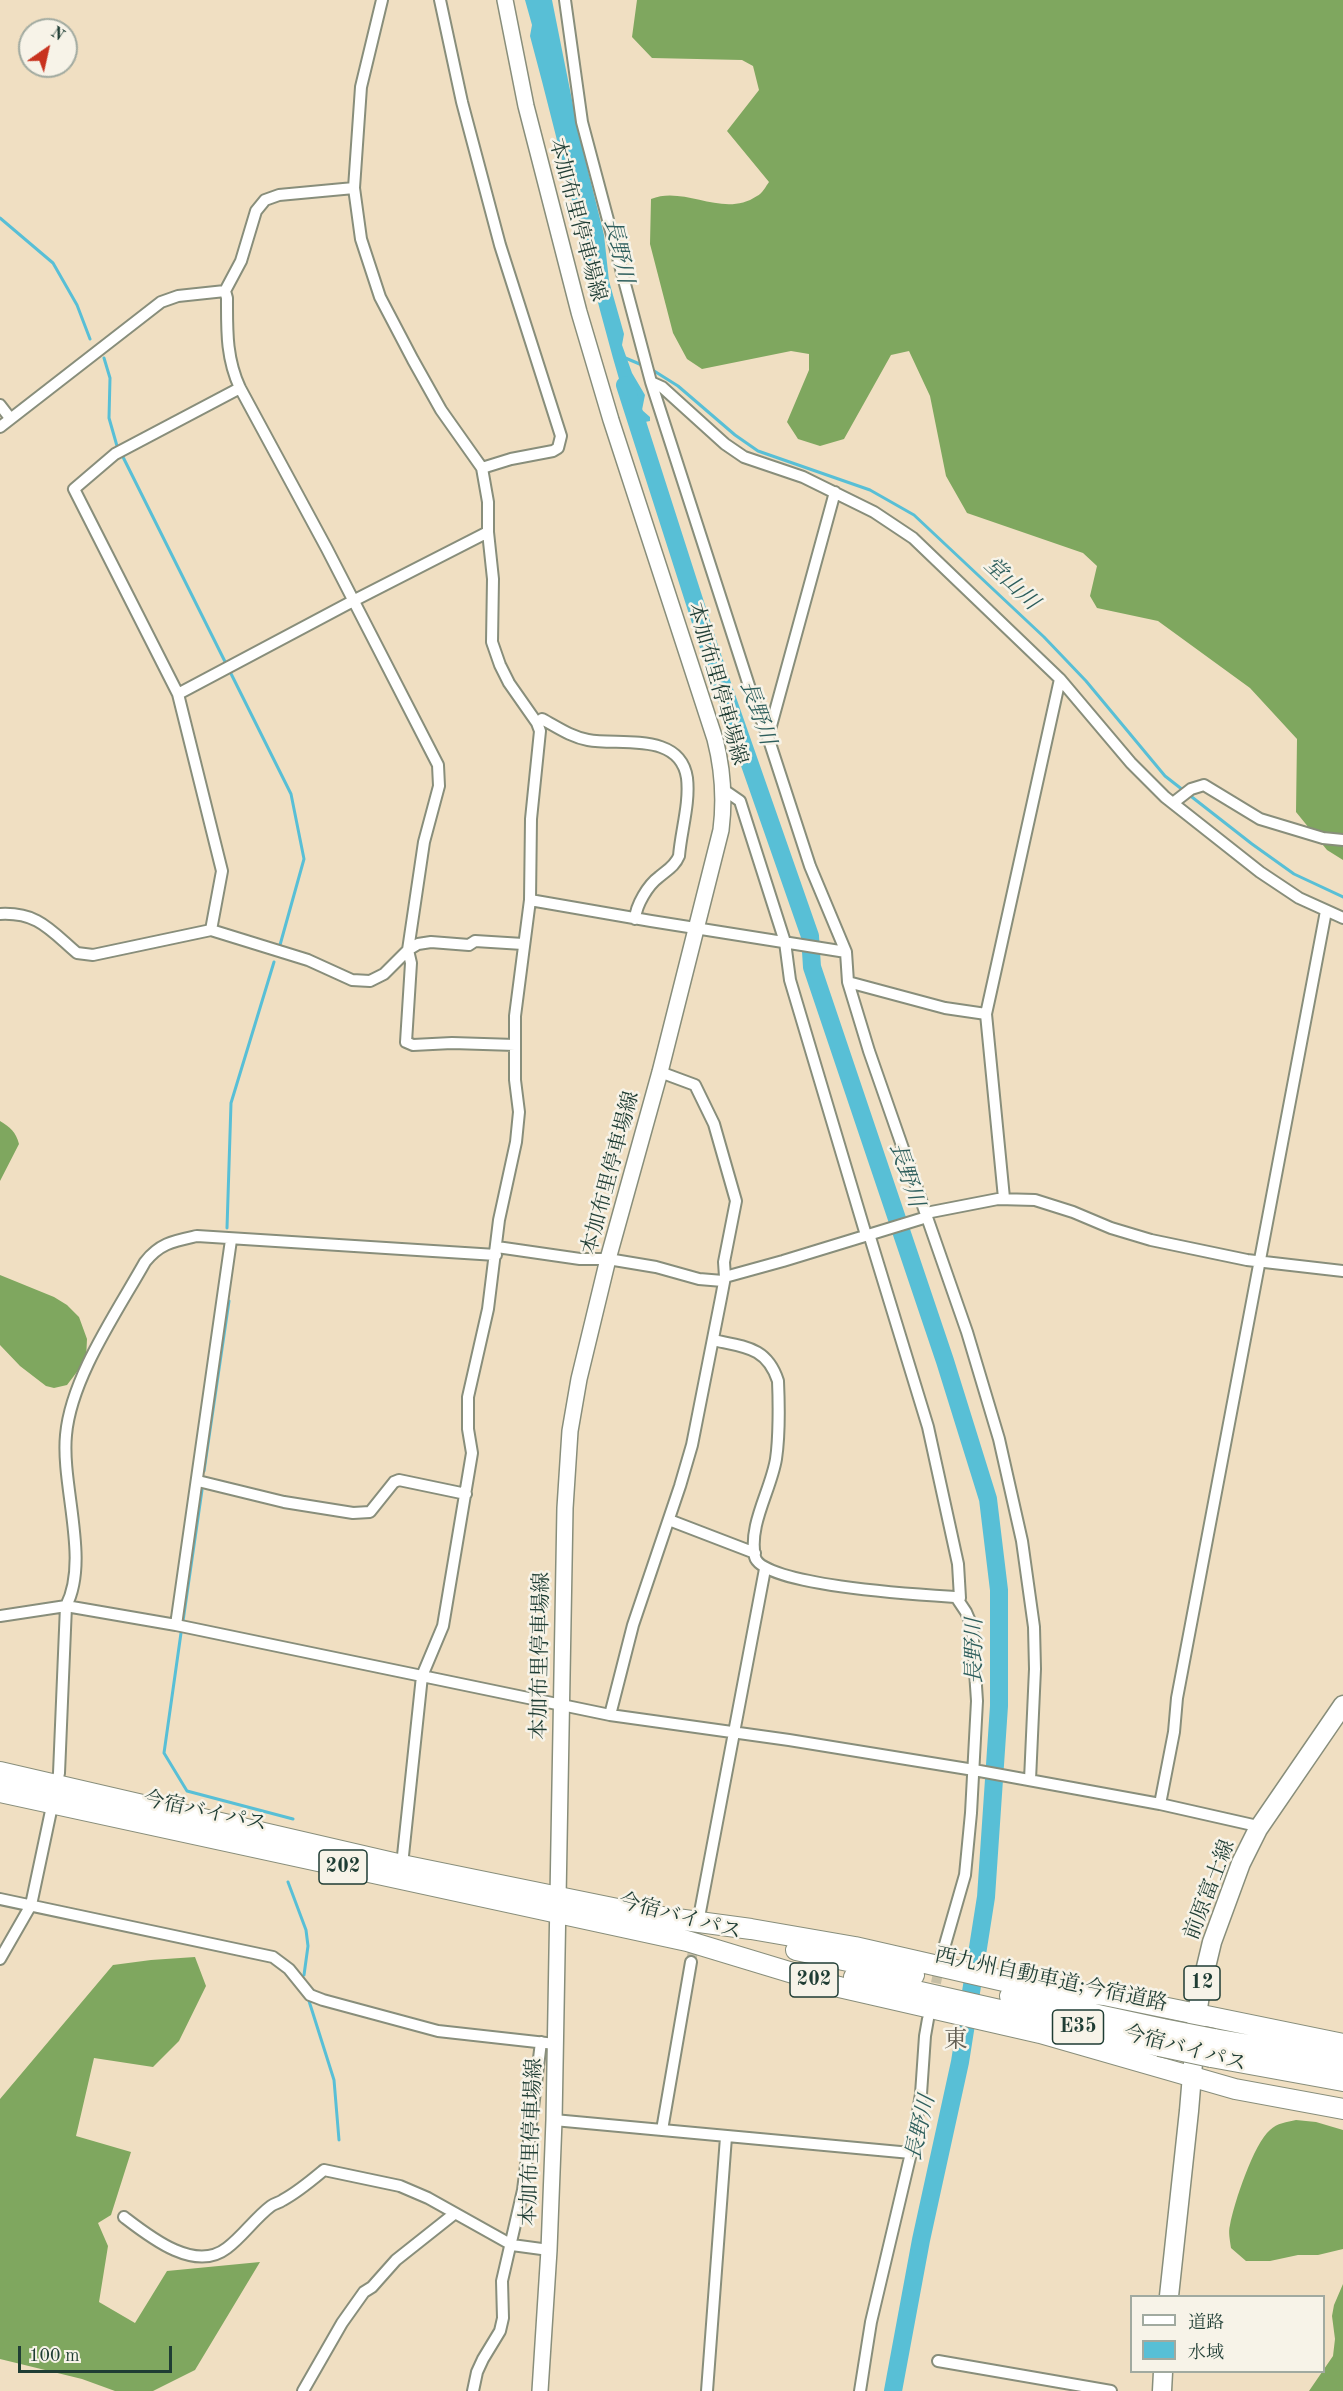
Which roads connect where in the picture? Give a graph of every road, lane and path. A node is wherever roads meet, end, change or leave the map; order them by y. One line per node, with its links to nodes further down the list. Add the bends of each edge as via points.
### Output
1 (382, 0): 5 (street, via 361,87)
2 (440, 0): 12 (street, via 500,245 561,436 553,452)
3 (506, 0): 20 (main road, 本加布里停車場線, via 538,158 579,312 712,729)
4 (565, 0): 7 (street, via 582,122)
5 (354, 188): 6 (street, via 279,195 265,200 256,211 240,261); 12 (street, via 362,239 380,297 441,410)
6 (225, 291): 8 (street, via 228,354); 10 (street, via 178,296 161,302)
7 (651, 382): 13 (street, via 662,387 744,457); 19 (street)
8 (240, 388): 15 (street); 17 (street, via 116,454 74,489)
9 (0, 405): 10 (street)
10 (10, 417): 11 (street)
11 (0, 427)
12 (482, 468): 14 (street)
13 (835, 492): 16 (street, via 913,538); 19 (street)
14 (488, 532): 15 (street); 18 (street, via 493,579 492,642 509,683)
15 (353, 601): 17 (street); 32 (street, via 430,748 440,776 424,842)
16 (1060, 679): 21 (street, via 1131,763); 35 (street)
17 (178, 694): 29 (street, via 222,871)
18 (537, 723): 23 (street, via 540,732 531,819); 27 (street, via 542,719 586,740 639,742 664,748 686,771 679,856 676,864 647,891)
19 (768, 737): 33 (street)
20 (724, 790): 28 (main road, 本加布里停車場線, via 721,830); 30 (street, via 740,801)
21 (1173, 804): 22 (street, via 1191,789 1204,785 1260,819); 24 (street, via 1260,872)
22 (1343, 840)
23 (530, 900): 27 (street); 31 (street)
24 (1326, 911): 26 (street); 44 (street)
25 (0, 914): 29 (street, via 36,918 83,955)
26 (1343, 918)
27 (635, 919): 28 (street)
28 (697, 927): 30 (street); 37 (main road, 本加布里停車場線)
29 (211, 930): 32 (street, via 308,960 352,980 370,981 384,974)
30 (787, 942): 33 (street); 40 (street, via 790,980)
31 (523, 944): 32 (street, via 431,942); 36 (street)
32 (408, 950): 36 (street, via 411,963 406,1042)
33 (841, 951): 34 (street)
34 (848, 982): 35 (street, via 945,1008); 39 (street)
35 (986, 1014): 38 (street)
36 (515, 1045): 42 (street, via 519,1112)
37 (660, 1072): 43 (main road, 本加布里停車場線); 46 (street, via 695,1085 714,1124 736,1201 723,1262)
38 (1005, 1198): 39 (street); 44 (street, via 1035,1200 1151,1240)
39 (926, 1216): 40 (street); 64 (street, via 999,1438 1022,1541 1034,1627)
40 (870, 1234): 46 (street); 53 (street, via 928,1427 958,1564 960,1598)
41 (231, 1240): 42 (street); 48 (street); 54 (street, via 197,1236 154,1250 85,1371 70,1408 66,1434 76,1570)
42 (496, 1251): 43 (street); 49 (street, via 488,1309 468,1397 471,1453)
43 (608, 1259): 46 (street, via 699,1279); 58 (main road, 本加布里停車場線, via 570,1431)
44 (1259, 1261): 45 (street); 68 (street)
45 (1343, 1271)
46 (724, 1279): 47 (street)
47 (713, 1340): 50 (street, via 692,1445); 51 (street, via 762,1354 778,1382 776,1459 757,1521)
48 (198, 1481): 49 (street, via 284,1502 353,1513 370,1512 399,1480); 56 (street)
49 (466, 1494): 57 (street, via 443,1626)
50 (669, 1521): 51 (street); 60 (street, via 633,1625)
51 (755, 1553): 52 (street)
52 (765, 1569): 53 (street, via 815,1582); 61 (street)
53 (956, 1598): 62 (street, via 972,1626 977,1701)
54 (66, 1606): 55 (street); 56 (street); 65 (street)
55 (0, 1617)
56 (177, 1625): 57 (street)
57 (422, 1676): 58 (street); 70 (street)
58 (562, 1704): 60 (street); 73 (main road, 本加布里停車場線)
59 (1343, 1705): 69 (main road, 前原富士線 / 12)
60 (610, 1715): 61 (street)
61 (734, 1732): 62 (street); 74 (street)
62 (974, 1770): 64 (street); 80 (street, via 965,1875)
63 (0, 1772): 65 (highway, 今宿バイパス / 202)
64 (1030, 1780): 68 (street)
65 (57, 1784): 67 (street); 70 (highway, 今宿バイパス / 202)
66 (0, 1792): 67 (highway, 今宿バイパス / 202)
67 (52, 1804): 72 (street); 73 (highway, 今宿バイパス / 202)
68 (1160, 1804): 69 (street)
69 (1258, 1829): 82 (main road, 前原富士線 / 12, via 1212,1942)
70 (402, 1865): 73 (highway, 今宿バイパス / 202)
71 (0, 1899): 72 (street)
72 (31, 1905): 78 (street); 83 (street, via 273,1958 289,1969 310,1995 415,2025 478,2037)
73 (556, 1905): 75 (highway, 今宿バイパス / 202); 76 (highway, 今宿バイパス / 202); 83 (main road, 本加布里停車場線)
74 (700, 1912)
75 (647, 1915): 77 (highway); 80 (highway, 今宿バイパス / 202, via 855,1947)
76 (687, 1941): 77 (highway); 80 (highway, 今宿バイパス / 202, via 839,1987)
77 (748, 1948): 80 (highway, 西九州自動車道;今宿道路)
78 (0, 1959)
79 (691, 1962): 91 (street)
80 (943, 1989): 81 (highway, 今宿バイパス / 202); 81 (highway, 今宿バイパス / 202); 93 (street, via 925,2036)
81 (999, 2001): 82 (highway, 今宿バイパス / 202, via 1030,1987 1104,1995); 85 (highway, 西九州自動車道;今宿道路 / E35, bridge); 87 (highway, 今宿バイパス / 202)
82 (1197, 2015): 84 (highway, 今宿バイパス / 202); 87 (main road, 前原富士線 / 12)
83 (548, 2043): 90 (main road, 本加布里停車場線); 96 (street)
84 (1343, 2044)
85 (1212, 2048): 86 (highway, 西九州自動車道;今宿道路 / E35); 88 (highway, 西九州自動車道;今宿道路 / E35)
86 (1343, 2061)
87 (1192, 2077): 89 (highway, 今宿バイパス / 202); 98 (main road, 前原富士線 / 12)
88 (1343, 2081)
89 (1343, 2109)
90 (554, 2120): 91 (street); 97 (main road, 本加布里停車場線)
91 (662, 2130): 92 (street)
92 (726, 2137): 93 (street); 104 (street)
93 (911, 2153): 105 (street, via 871,2322)
94 (454, 2214): 95 (street, via 400,2186 324,2170 272,2205 229,2247 209,2256 188,2254 159,2242); 96 (street); 101 (street, via 396,2260 364,2292)
95 (124, 2217)
96 (512, 2244): 97 (street); 102 (street, via 502,2281 501,2331 483,2358)
97 (549, 2250): 103 (main road, 本加布里停車場線)
98 (1169, 2295)
99 (938, 2361): 106 (street)
100 (1163, 2373): 107 (main road)
101 (303, 2391)
102 (473, 2391)
103 (540, 2391)
104 (706, 2391)
105 (860, 2391)
106 (1111, 2391)
107 (1162, 2391)

